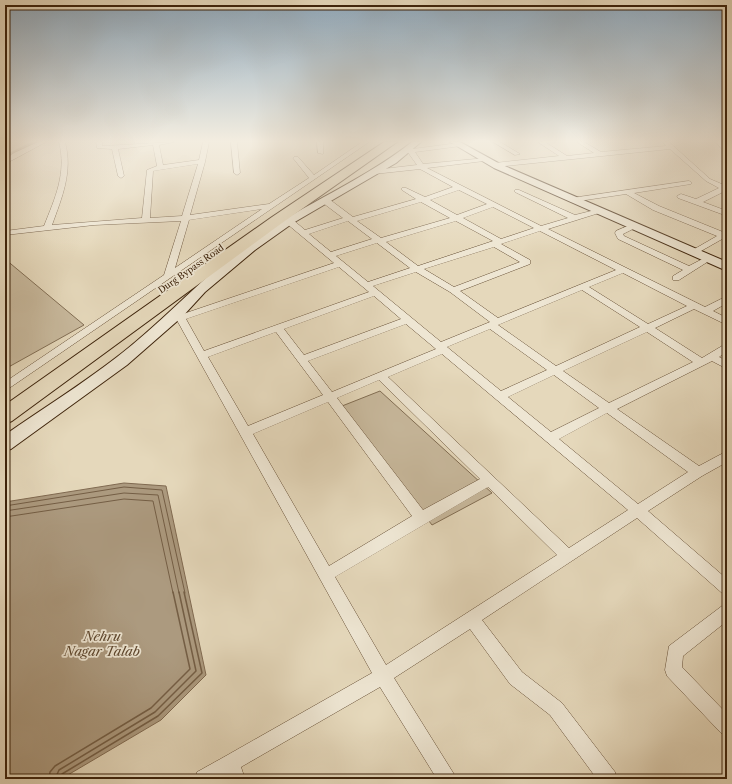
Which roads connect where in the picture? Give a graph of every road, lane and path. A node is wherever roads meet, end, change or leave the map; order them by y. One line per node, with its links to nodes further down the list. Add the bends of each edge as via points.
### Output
1 (65, 179): 33 (street)
2 (148, 179): 29 (street)
3 (197, 179): 26 (street)
4 (313, 179): 22 (street)
5 (324, 179): 74 (highway, Durg Bypass Road)
6 (337, 179): 76 (highway, Durg Bypass Road)
7 (363, 179): 20 (street)
8 (442, 179): 13 (street)
9 (525, 179): 19 (street)
10 (706, 179): 12 (street)
11 (689, 184): 16 (street)
12 (726, 187): 21 (street)
13 (458, 188): 18 (street); 23 (street)
14 (404, 189): 18 (street)
15 (517, 192): 28 (street)
16 (627, 192): 19 (street); 37 (street, via 656,208)
17 (681, 196): 21 (street)
18 (423, 199): 27 (street); 30 (street)
19 (572, 200): 24 (street)
20 (326, 201): 30 (street); 31 (street)
21 (696, 202): 25 (street)
22 (272, 205): 26 (street); 48 (street)
23 (492, 205): 27 (street); 34 (street)
24 (596, 211): 28 (street); 32 (street)
25 (727, 214)
26 (185, 218): 29 (street); 48 (street)
27 (457, 218): 38 (street); 39 (street)
28 (575, 218): 34 (street)
29 (146, 219): 33 (street)
30 (351, 219): 35 (street); 38 (street)
31 (289, 221): 35 (street); 57 (street, via 251,247 211,280)
32 (633, 227): 40 (street); 47 (street, via 619,233 621,238)
33 (47, 228): 36 (street)
34 (542, 229): 39 (street); 46 (street)
35 (303, 233): 41 (street)
36 (5, 234)
37 (726, 235): 40 (street)
38 (379, 240): 41 (street); 45 (street)
39 (497, 243): 45 (street); 52 (street, via 527,262)
40 (694, 253): 42 (street)
41 (329, 255): 43 (street)
42 (708, 259): 44 (street); 47 (street)
43 (340, 264): 50 (street); 57 (street)
44 (727, 267)
45 (417, 269): 50 (street); 52 (street)
46 (623, 270): 51 (street); 55 (street)
47 (690, 270): 49 (street)
48 (168, 276): 71 (street)
49 (676, 278)
50 (366, 285): 53 (street)
51 (583, 287): 60 (street); 62 (street)
52 (453, 290): 60 (street)
53 (375, 293): 58 (street); 61 (street)
54 (727, 299): 56 (street)
55 (694, 306): 56 (street); 62 (street)
56 (706, 311): 59 (street)
57 (180, 316): 65 (street); 79 (street, via 122,361)
58 (408, 320): 64 (street); 67 (street)
59 (727, 322)
60 (494, 323): 64 (street); 69 (street)
61 (278, 328): 65 (street); 67 (street)
62 (647, 328): 66 (street); 69 (street)
63 (727, 346): 66 (street)
64 (442, 347): 70 (street); 73 (street)
65 (202, 355): 77 (street)
66 (707, 359): 68 (street); 75 (street)
67 (301, 360): 72 (street)
68 (727, 366)
69 (555, 370): 73 (street); 75 (street)
70 (380, 375): 72 (street); 82 (street)
71 (5, 387)
72 (328, 396): 77 (street); 84 (street)
73 (500, 396): 78 (street)
74 (5, 400)
75 (606, 409): 78 (street); 81 (street)
76 (5, 416)
77 (246, 432): 86 (street)
78 (551, 438): 83 (street)
79 (5, 444)
80 (727, 456): 81 (street)
81 (698, 472): 83 (street)
82 (489, 480): 84 (street); 85 (street)
83 (639, 512): 85 (street); 87 (street)
84 (421, 518): 86 (street)
85 (569, 557): 89 (street)
86 (326, 575): 90 (street)
87 (727, 588)
88 (727, 611): 91 (street, via 675,652 673,670)
89 (472, 620): 90 (street); 95 (street, via 516,678 556,709)
90 (383, 676): 92 (street); 94 (street)
91 (727, 727)
92 (233, 771): 93 (street)
93 (204, 779)
94 (448, 779)
95 (608, 779)

